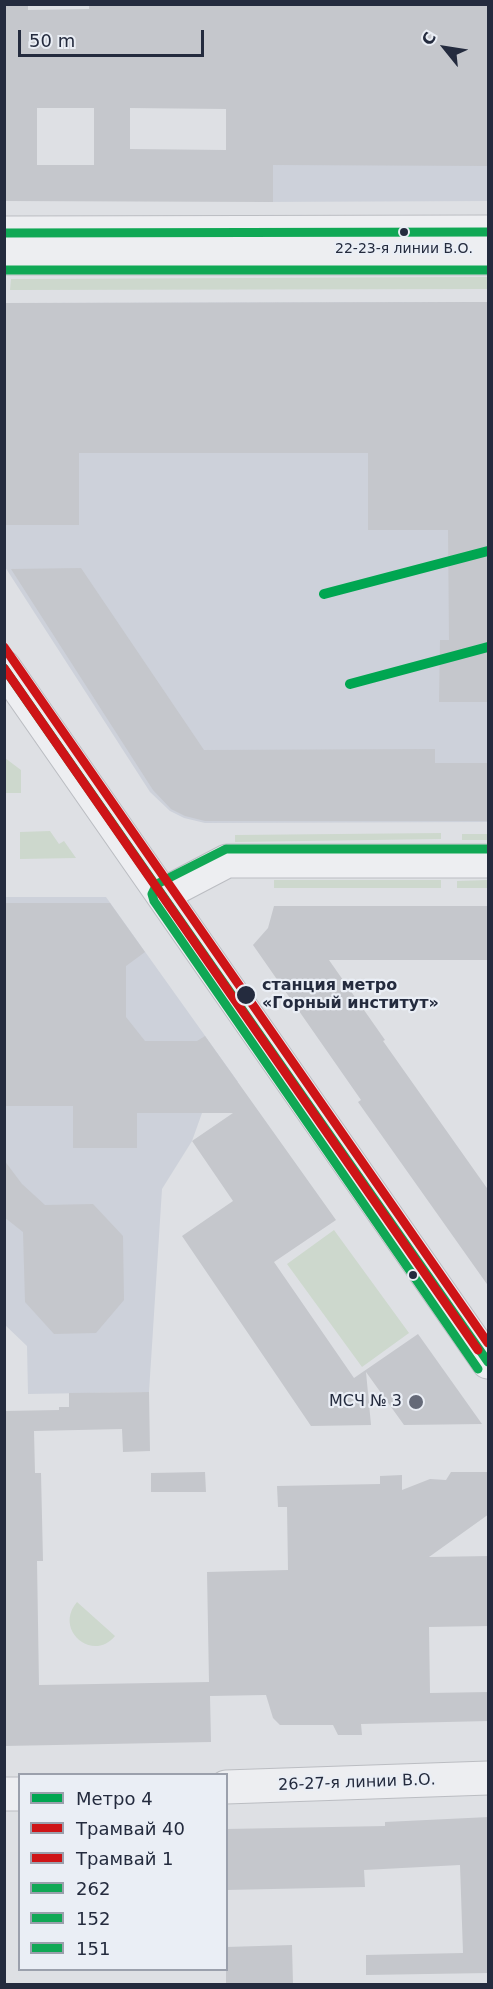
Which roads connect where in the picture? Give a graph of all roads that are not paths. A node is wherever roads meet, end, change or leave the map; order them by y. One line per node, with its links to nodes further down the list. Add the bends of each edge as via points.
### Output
1 (489, 232): 2 (street)
2 (4, 233)
3 (4, 258): 4 (street)
4 (489, 258)
5 (4, 667): 7 (street)
6 (489, 861): 7 (street, via 226,861)
7 (164, 894): 8 (street)
8 (489, 1362)
9 (489, 1778): 10 (street, 26-27-я линии В.О.)
10 (228, 1787)

